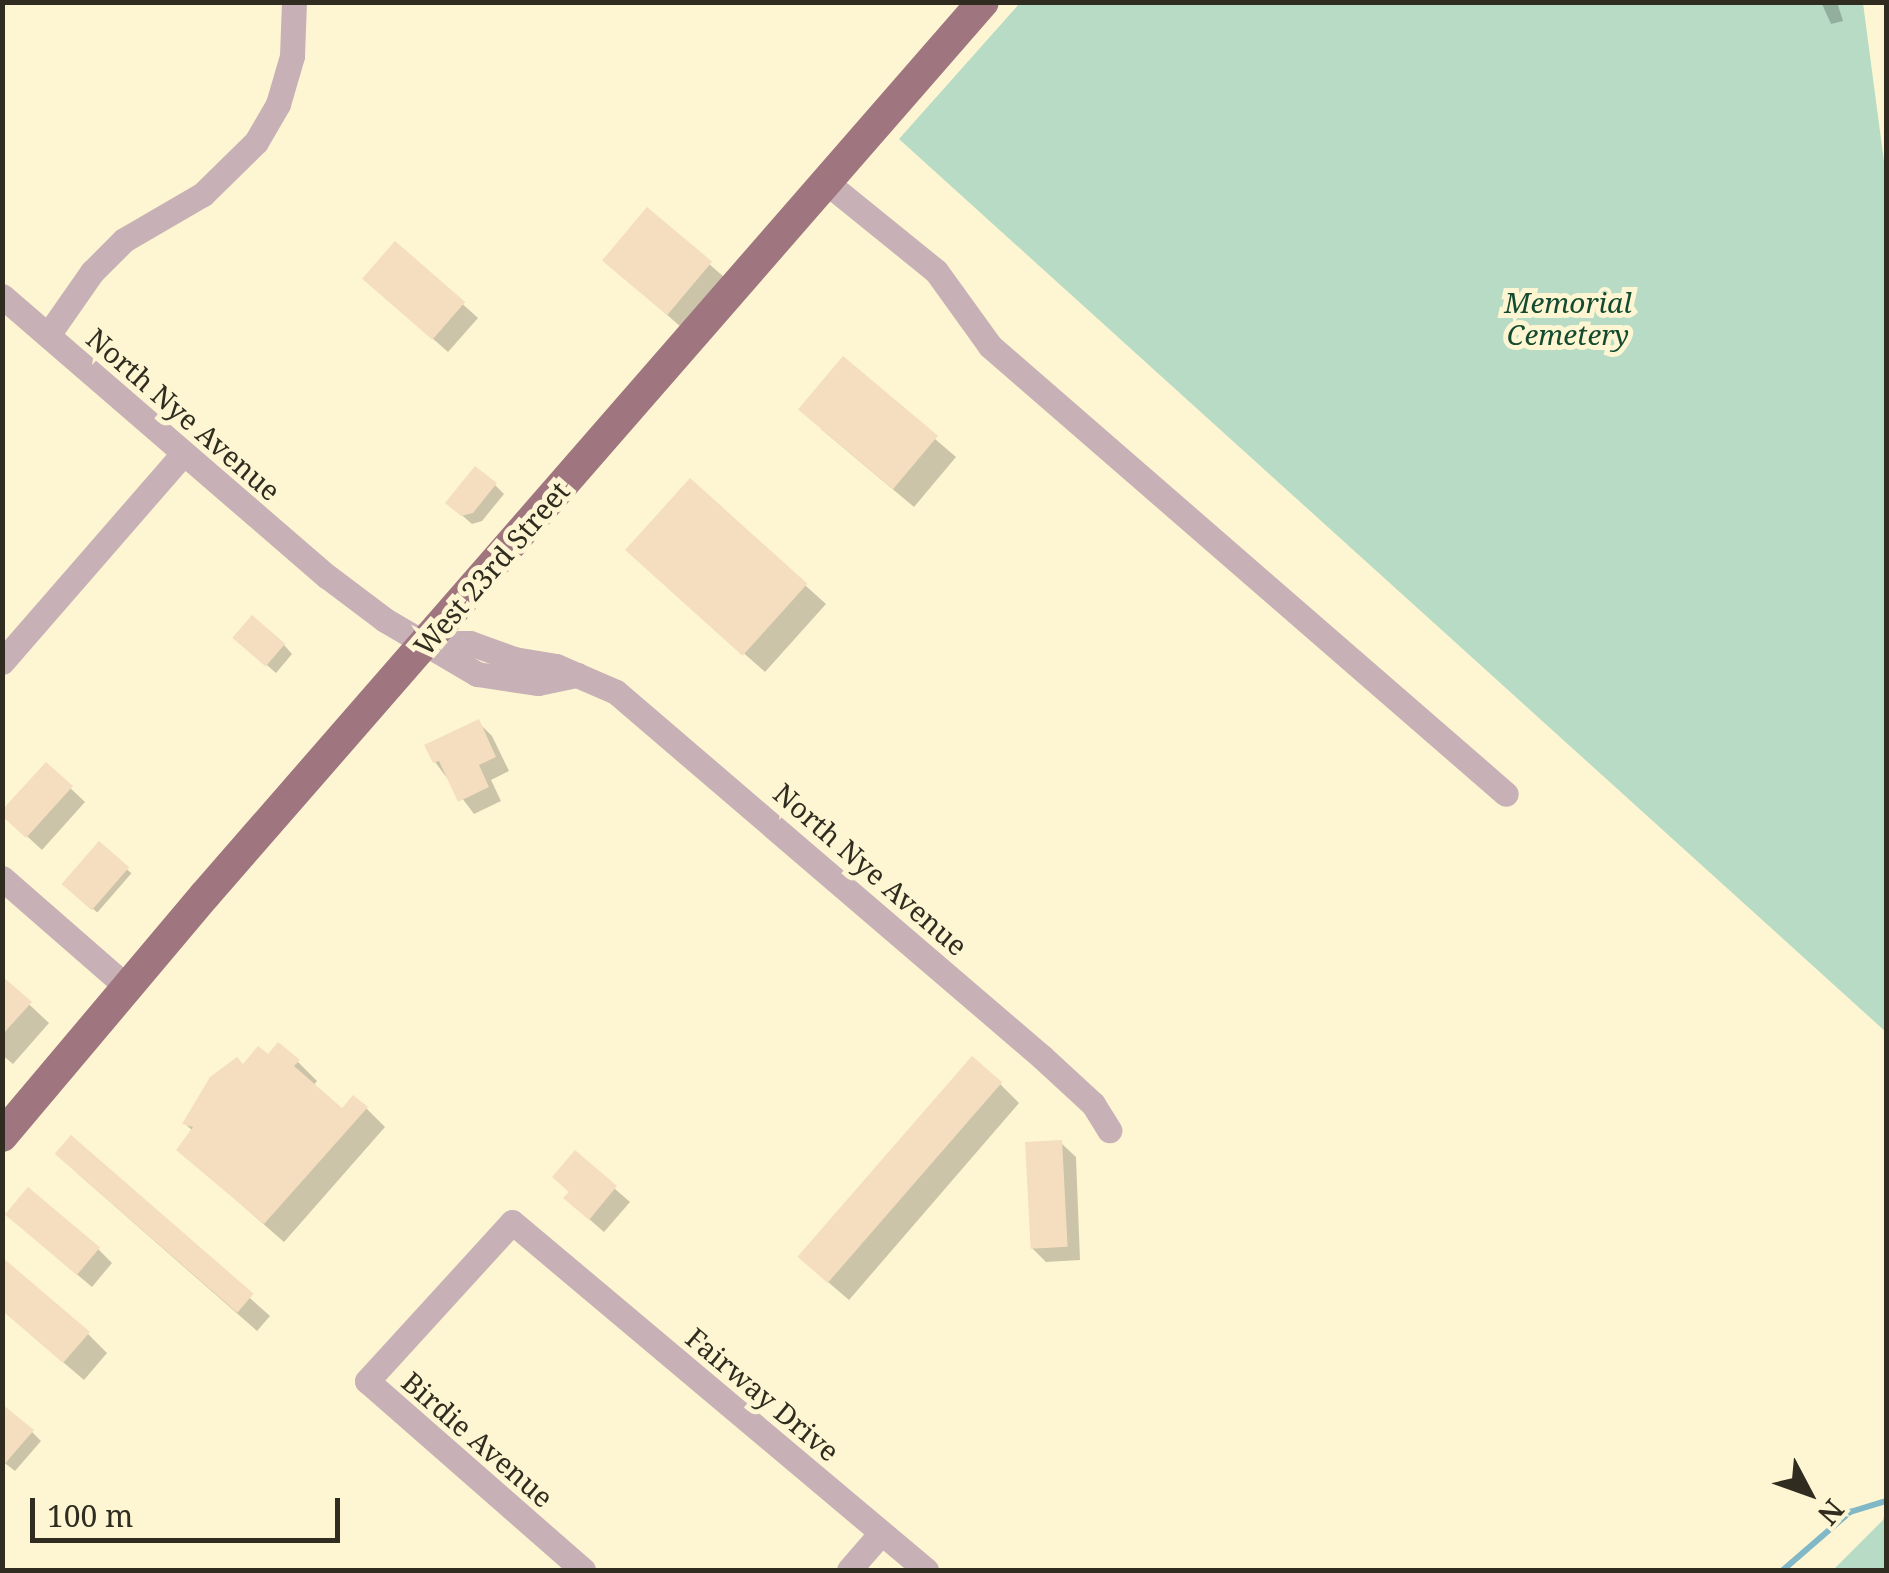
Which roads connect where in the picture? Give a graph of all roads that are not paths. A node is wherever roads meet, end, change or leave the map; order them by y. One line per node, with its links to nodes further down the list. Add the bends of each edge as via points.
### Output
1 (294, 2): 5 (street, via 292,56 278,104 256,142 204,194 124,240)
2 (982, 2): 3 (main road, West 23rd Street)
3 (826, 182): 7 (main road, West 23rd Street); 9 (street, via 936,271 990,346)
4 (2, 296): 5 (street, North Nye Avenue)
5 (48, 335): 6 (street, North Nye Avenue)
6 (183, 454): 7 (street, North Nye Avenue, via 343,589); 8 (street)
7 (426, 642): 11 (main road, West 23rd Street); 12 (street, North Nye Avenue, via 464,668 503,680 538,683 578,674 616,692 1042,1057 1093,1104)
8 (2, 662)
9 (1506, 794)
10 (2, 878): 11 (street)
11 (127, 987): 13 (main road, West 23rd Street)
12 (1109, 1130)
13 (2, 1136)
14 (397, 1348): 15 (street, Fairway Drive, via 512,1222); 16 (street, Birdie Avenue, via 367,1381)
15 (882, 1533): 17 (street); 18 (street, Fairway Drive)
16 (582, 1570)
17 (849, 1570)
18 (926, 1570)

